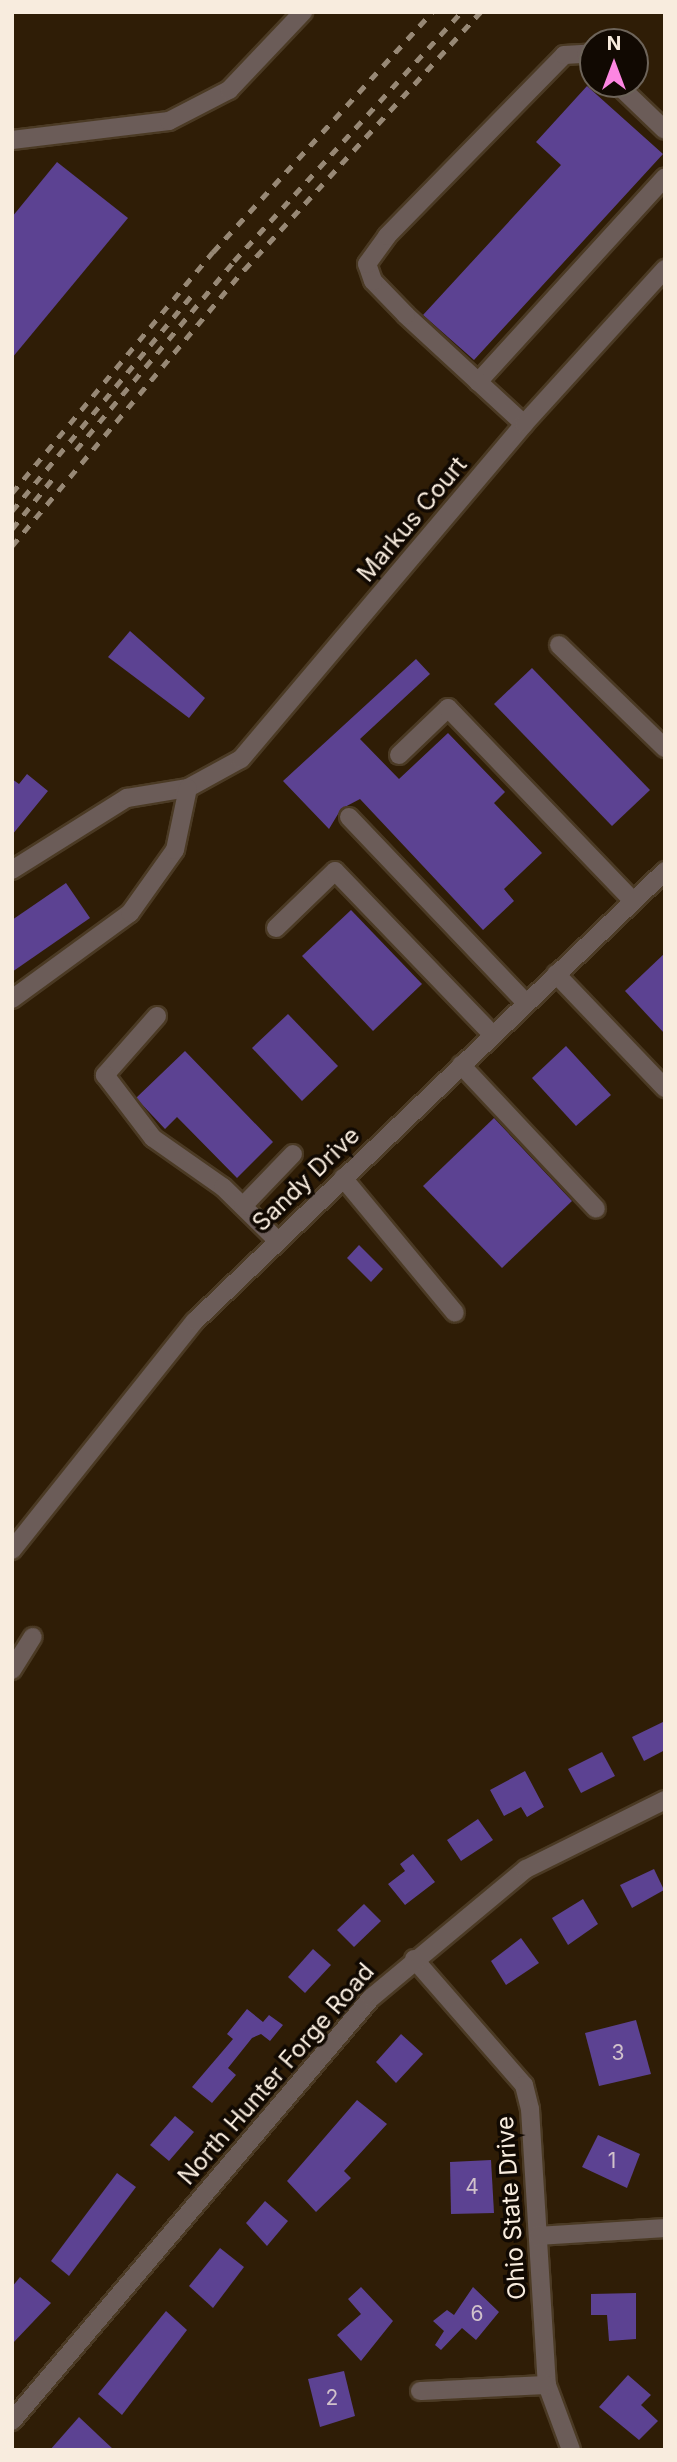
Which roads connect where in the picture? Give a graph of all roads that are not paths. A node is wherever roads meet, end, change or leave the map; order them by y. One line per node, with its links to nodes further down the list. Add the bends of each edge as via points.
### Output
1 (303, 12): 5 (street, via 229,90 169,121)
2 (579, 54): 8 (street, via 564,55 387,236 367,264 373,281)
3 (632, 98): 4 (street)
4 (665, 130)
5 (12, 140)
6 (665, 177): 8 (street)
7 (665, 269): 9 (street, Markus Court)
8 (478, 382): 9 (street)
9 (524, 424): 13 (street, Markus Court, via 241,759)
10 (559, 645): 11 (street)
11 (665, 748)
12 (399, 755): 17 (street, via 448,708)
13 (188, 788): 15 (street, Markus Court, via 127,798); 20 (street, via 174,850 130,913)
14 (349, 817): 21 (street)
15 (12, 870)
16 (665, 871): 17 (street, Sandy Drive)
17 (633, 901): 19 (street, Sandy Drive)
18 (276, 928): 23 (street, via 335,871)
19 (556, 974): 21 (street, Sandy Drive); 25 (street)
20 (12, 999)
21 (526, 1003): 23 (street, Sandy Drive)
22 (157, 1016): 28 (street, via 105,1075 153,1138)
23 (493, 1035): 24 (street, Sandy Drive)
24 (461, 1065): 27 (street, Sandy Drive); 29 (street)
25 (665, 1088)
26 (292, 1154): 28 (street)
27 (343, 1178): 30 (street, Sandy Drive); 31 (street)
28 (243, 1206): 30 (street)
29 (596, 1209)
30 (277, 1240): 32 (street, Sandy Drive, via 171,1349)
31 (455, 1313)
32 (12, 1550)
33 (33, 1637): 34 (street)
34 (12, 1671)
35 (665, 1800): 36 (street, North Hunter Forge Road, via 526,1869)
36 (414, 1959): 38 (street, Ohio State Drive, via 524,2085 530,2109); 41 (street, North Hunter Forge Road, via 345,2025)
37 (665, 2228): 38 (street)
38 (538, 2236): 39 (street, Ohio State Drive)
39 (547, 2385): 40 (street); 42 (street, Ohio State Drive)
40 (419, 2391)
41 (12, 2421)
42 (571, 2450)

